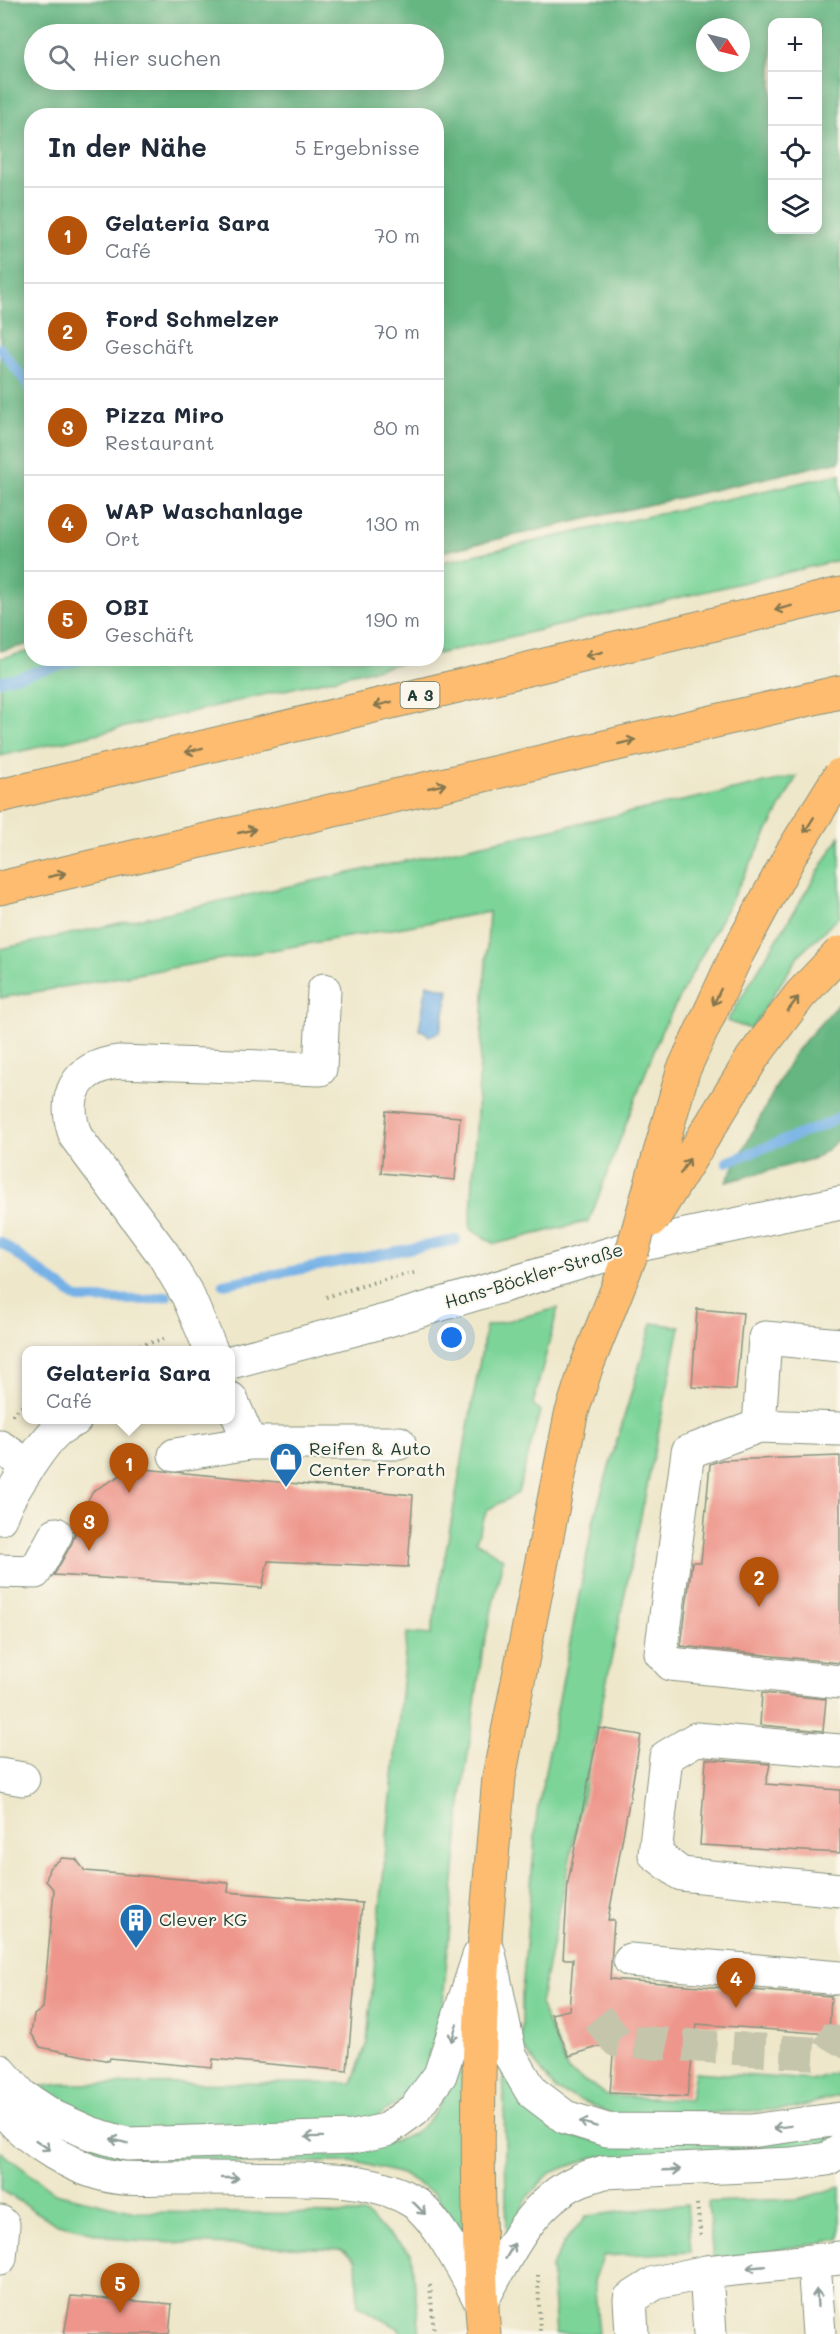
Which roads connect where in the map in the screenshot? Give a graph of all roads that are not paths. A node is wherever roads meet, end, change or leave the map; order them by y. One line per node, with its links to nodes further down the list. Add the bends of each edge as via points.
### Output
1 (840, 594): 4 (main road, A 3, one-way to 4)
2 (840, 692): 5 (main road, one-way to 2)
3 (840, 775): 9 (main road, one-way to 9, bridge, via 791,854 736,956 683,1071)
4 (0, 796)
5 (0, 888)
6 (840, 953): 9 (main road, one-way to 6, bridge, via 753,1057 800,995)
7 (324, 990): 11 (street, via 320,1069 104,1063 90,1070 77,1084 70,1101 76,1137 163,1254 188,1296)
8 (840, 1203): 12 (street, Hans-Böckler-Straße, via 643,1244)
9 (632, 1252): 28 (main road, via 571,1415 499,1777)
10 (840, 1345): 15 (street, via 765,1338)
11 (210, 1346)
12 (235, 1361)
13 (235, 1408): 17 (street)
14 (67, 1424): 21 (street)
15 (759, 1426): 16 (street); 25 (street, via 688,1452 661,1653 671,1664)
16 (840, 1429)
17 (250, 1443): 18 (street); 20 (street)
18 (399, 1443)
19 (0, 1447): 21 (street)
20 (175, 1455)
21 (29, 1466): 22 (street)
22 (1, 1511)
23 (56, 1534): 24 (street, via 35,1572)
24 (0, 1571)
25 (840, 1682)
26 (840, 1751): 27 (street, via 696,1739 666,1757 655,1854 681,1874)
27 (840, 1890)
28 (485, 1938): 31 (street, one-way to 31, via 440,2075 415,2109 386,2130 353,2137 128,2144 54,2117 22,2096); 33 (street, one-way to 28, via 751,2131 607,2130 565,2117 532,2092 510,2055); 39 (main road, via 477,2146)
29 (630, 1960): 30 (street)
30 (840, 1978)
31 (0, 2071)
32 (0, 2106): 39 (street, one-way to 39, via 48,2149 76,2165 122,2178 335,2179 375,2185 413,2201 454,2252)
33 (840, 2119)
34 (840, 2151): 39 (street, one-way to 34, via 523,2230 548,2200 578,2181 604,2172 792,2164 827,2159)
35 (0, 2222): 36 (street)
36 (0, 2258)
37 (827, 2260): 38 (street, one-way to 38); 43 (street, one-way to 37)
38 (706, 2272): 41 (street, via 655,2283 630,2299); 42 (street)
39 (481, 2302): 40 (main road)
40 (484, 2334)
41 (632, 2334)
42 (710, 2334)
43 (819, 2334)

